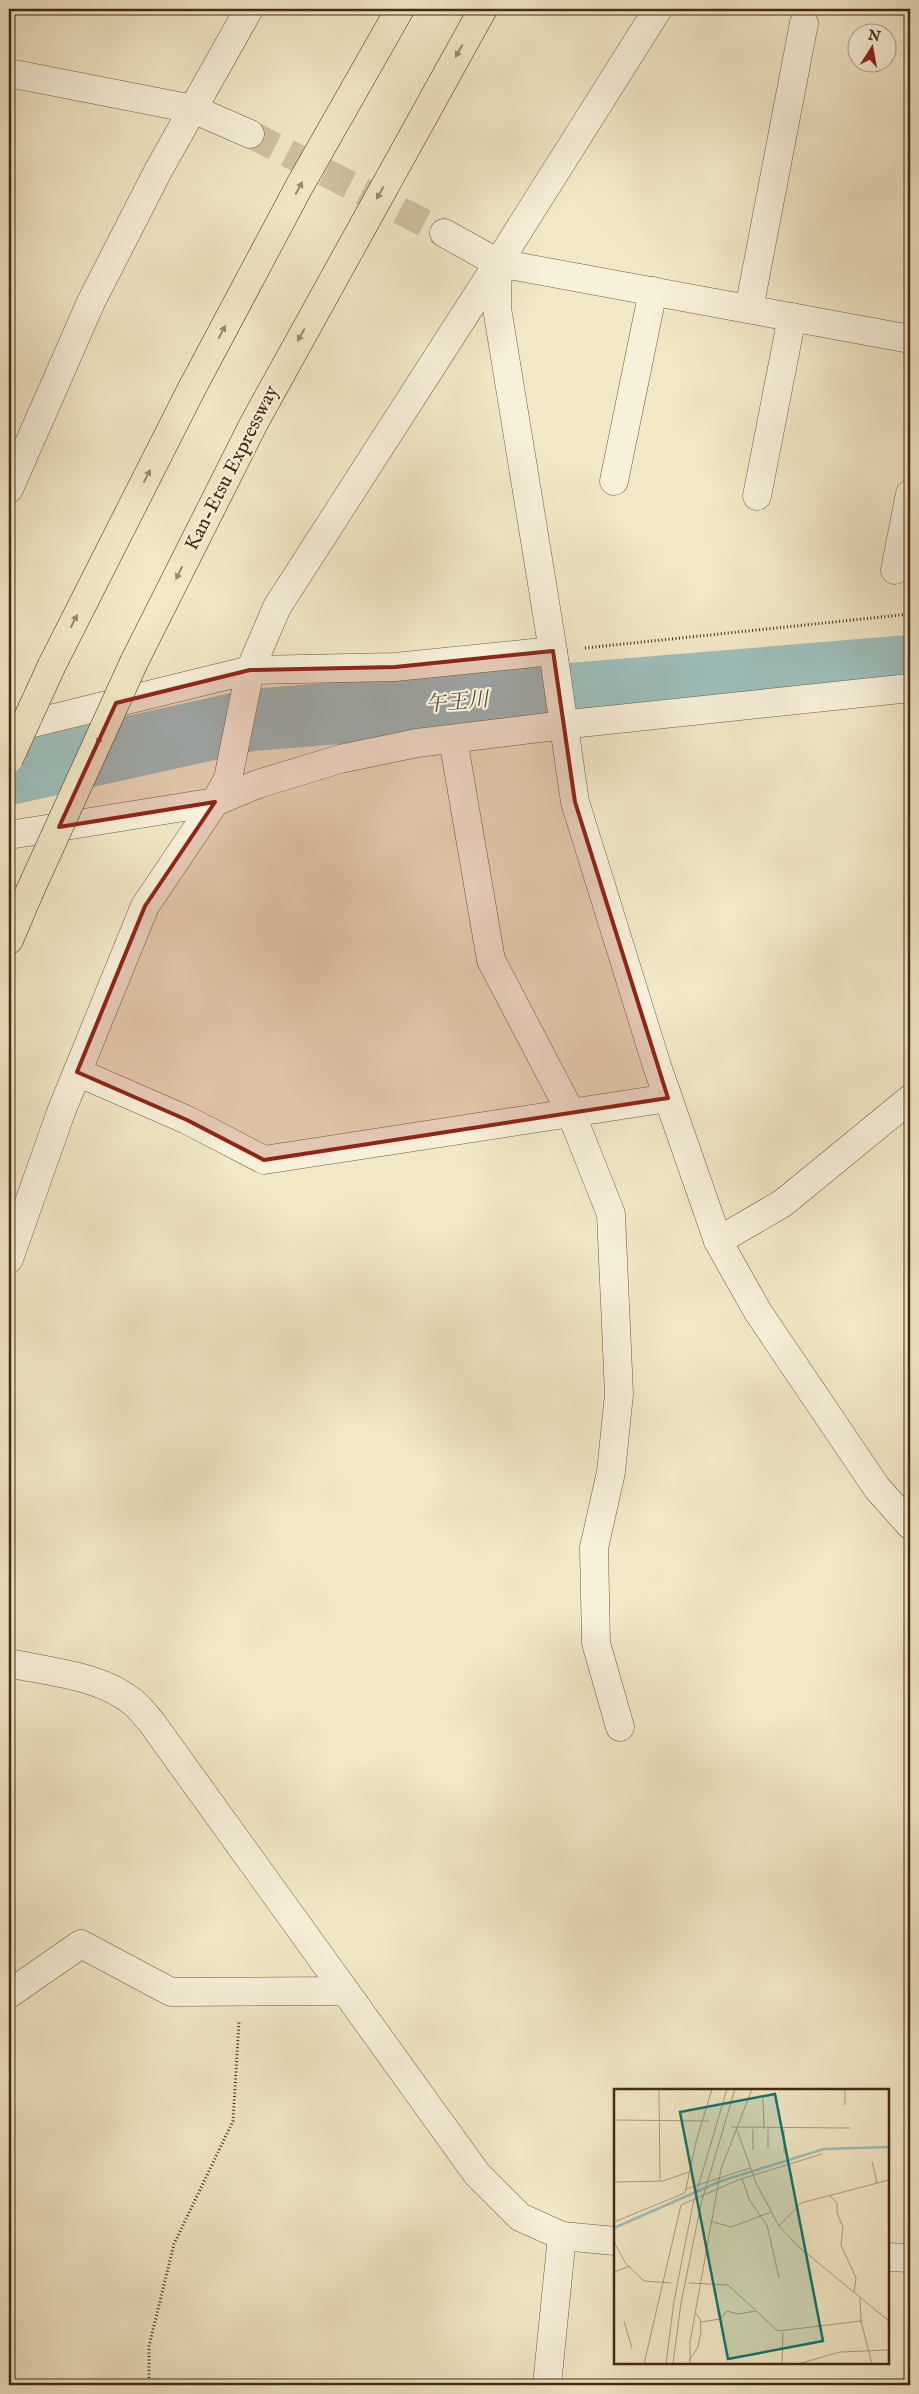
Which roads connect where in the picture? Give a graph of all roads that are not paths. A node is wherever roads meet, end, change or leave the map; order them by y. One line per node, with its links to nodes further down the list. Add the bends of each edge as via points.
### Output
1 (249, 9): 7 (street)
2 (400, 9): 26 (highway, one-way to 2, bridge, via 52,664 191,390 300,185)
3 (483, 9): 29 (highway, Kan-Etsu Expressway, one-way to 29, bridge, via 254,423 134,662)
4 (658, 9): 10 (street)
5 (804, 23): 12 (street)
6 (9, 73): 7 (street)
7 (193, 109): 8 (street); 16 (street, via 91,302)
8 (250, 134)
9 (444, 233): 10 (street)
10 (498, 263): 11 (street); 20 (street, via 497,308); 21 (street, via 277,607)
11 (652, 291): 12 (street); 15 (street)
12 (749, 309): 13 (street)
13 (792, 317): 14 (street); 18 (street)
14 (910, 339)
15 (614, 481)
16 (9, 489)
17 (910, 494): 19 (street)
18 (757, 496)
19 (896, 570)
20 (554, 659): 21 (street); 23 (street)
21 (248, 678): 24 (street); 27 (street)
22 (910, 688): 23 (street)
23 (563, 722): 25 (street); 31 (street, via 575,802)
24 (9, 729)
25 (453, 739): 27 (street, via 340,759 258,784); 33 (street, via 491,960)
26 (9, 759)
27 (221, 790): 28 (street); 30 (street, via 146,906)
28 (9, 835)
29 (9, 940)
30 (77, 1072): 33 (street, via 187,1120 264,1160); 35 (street)
31 (668, 1098): 33 (street); 34 (street)
32 (910, 1099): 34 (street, via 783,1203)
33 (571, 1113): 38 (street, via 611,1214 619,1394 611,1472 594,1548 596,1643)
34 (718, 1241): 36 (street, via 758,1312 877,1488)
35 (9, 1259)
36 (910, 1525)
37 (9, 1663): 39 (street, via 90,1681 133,1703 152,1723)
38 (620, 1727)
39 (345, 1990): 40 (street, via 171,1992 81,1944); 41 (street, via 477,2174 520,2217)
40 (9, 1994)
41 (562, 2236): 42 (street); 45 (street)
42 (614, 2241)
43 (889, 2257): 44 (street)
44 (910, 2258)
45 (546, 2385)

